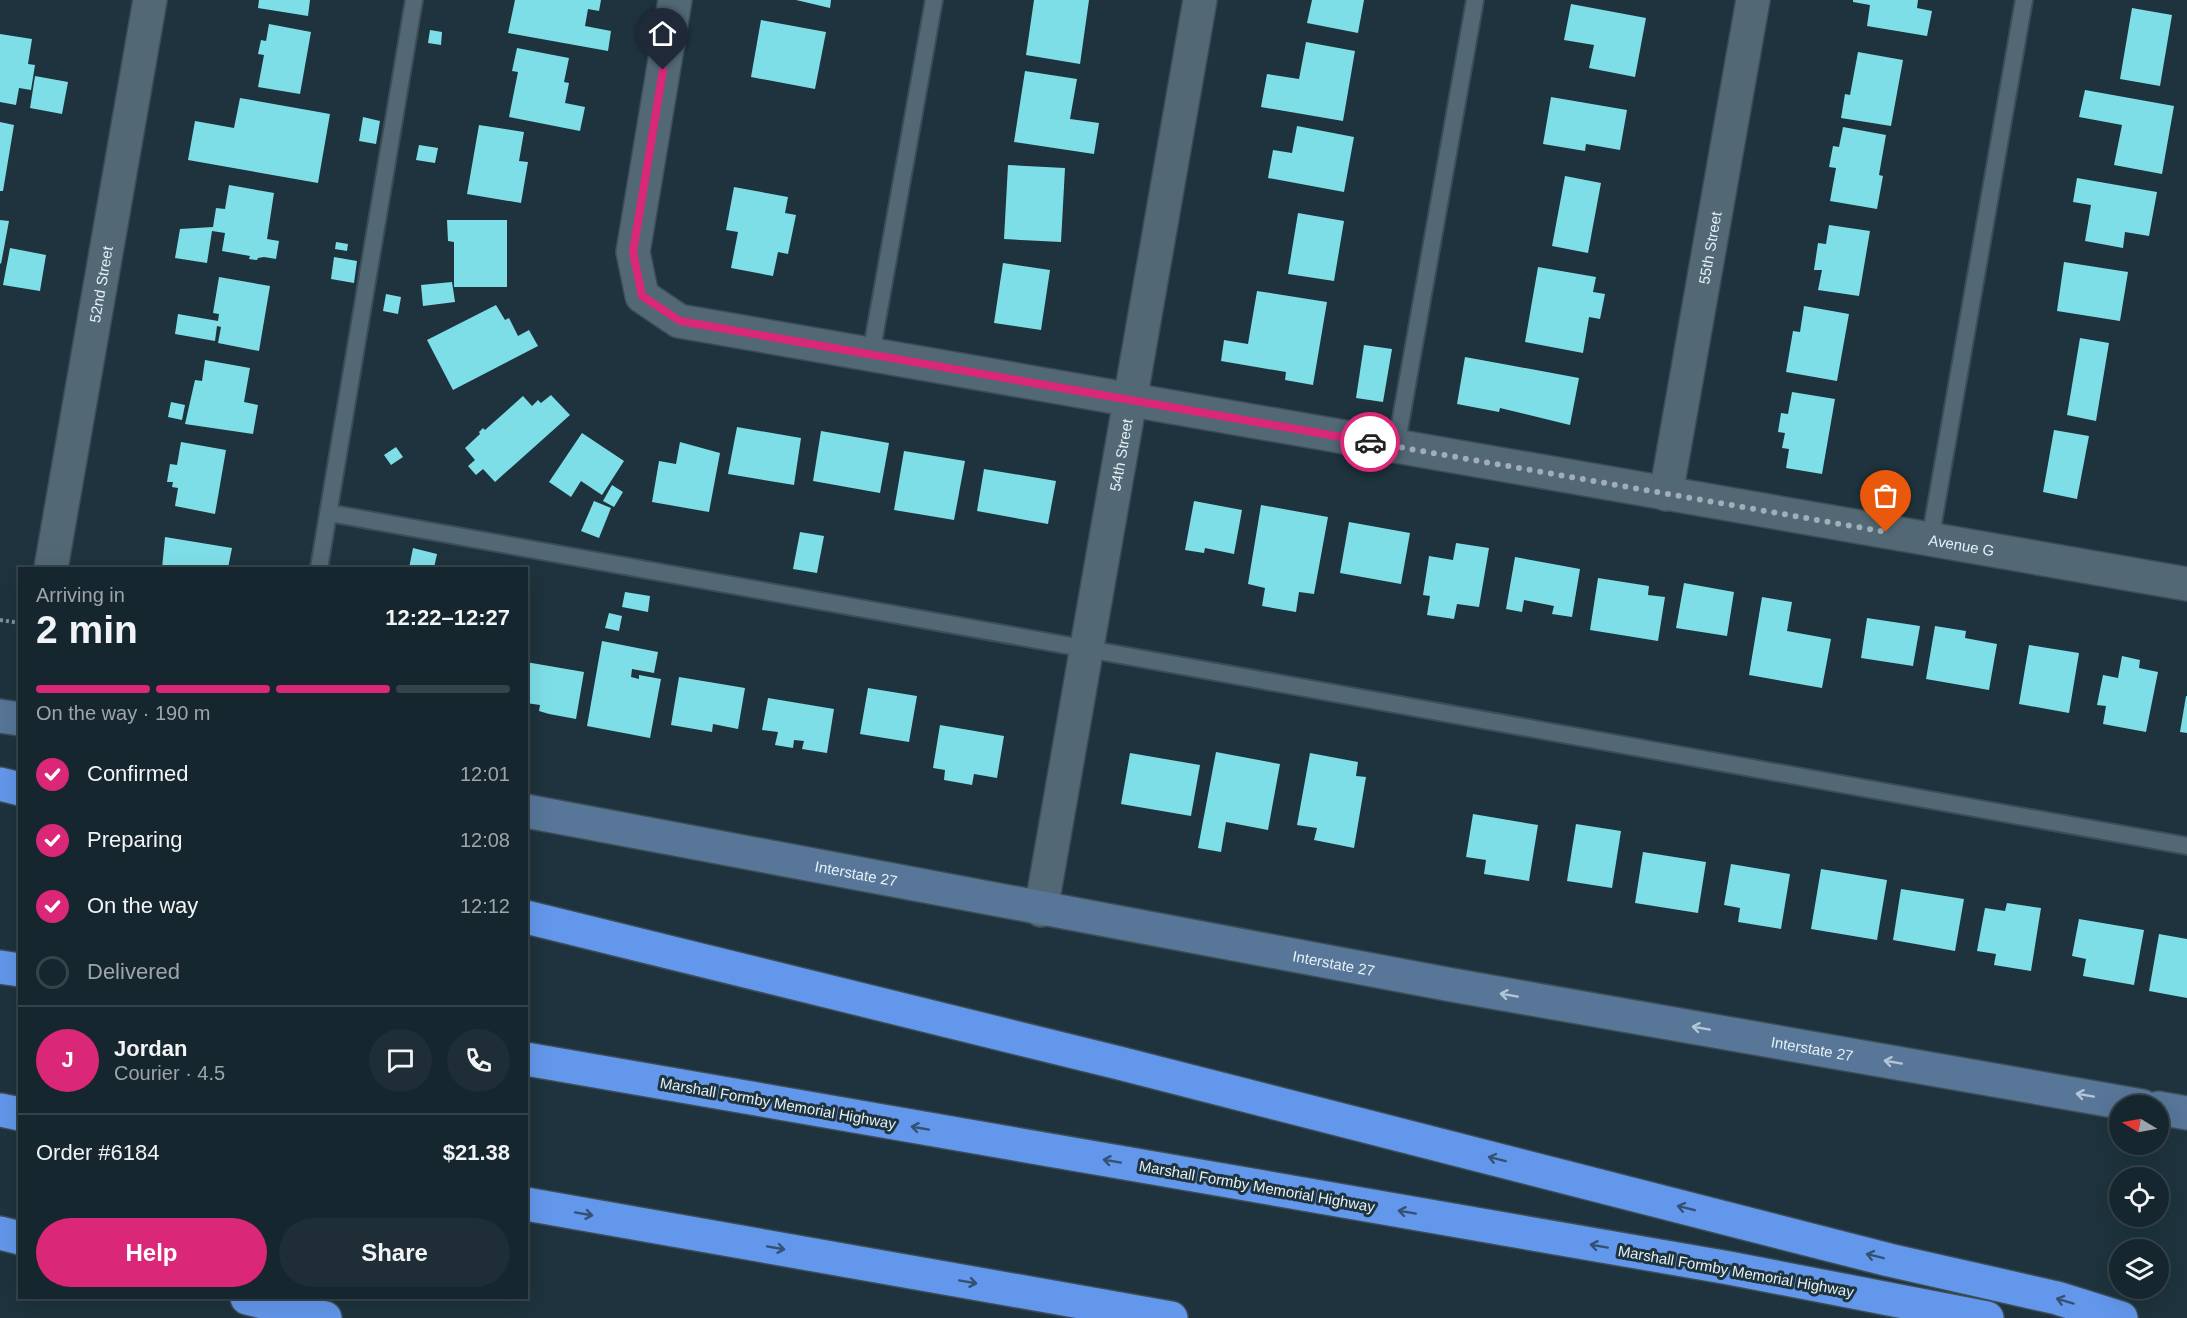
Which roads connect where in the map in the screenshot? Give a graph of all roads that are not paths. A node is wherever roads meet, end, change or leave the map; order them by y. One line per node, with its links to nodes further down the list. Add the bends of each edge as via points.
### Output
1 (150, 0): 15 (street, 52nd Street)
2 (414, 0): 13 (lane)
3 (675, 0): 9 (street, Avenue G, via 633,252 642,296 680,321)
4 (934, 0): 9 (lane)
5 (1200, 0): 10 (street, 54th Street)
6 (1475, 0): 11 (lane)
7 (1753, 0): 12 (street, 55th Street)
8 (2024, 0): 14 (lane)
9 (871, 354): 10 (street, Avenue G)
10 (1128, 400): 11 (street, Avenue G); 18 (street, 54th Street)
11 (1396, 447): 12 (street, Avenue G)
12 (1666, 494): 14 (street, Avenue G)
13 (329, 513): 16 (lane); 18 (lane)
14 (1930, 540): 17 (street, Avenue G)
15 (51, 567)
16 (319, 567)
17 (2187, 585)
18 (1085, 650): 24 (lane); 25 (street, 54th Street)
19 (0, 716): 20 (main road)
20 (18, 719)
21 (0, 784): 22 (highway)
22 (18, 788)
23 (528, 811): 25 (main road, Interstate 27)
24 (2187, 846)
25 (1041, 910): 30 (main road, Interstate 27, one-way to 25)
26 (528, 916): 42 (highway, one-way to 26, via 2057,1298 1888,1260)
27 (0, 967): 28 (highway)
28 (18, 970)
29 (528, 1059): 41 (highway, Marshall Formby Memorial Highway, one-way to 29, via 1718,1266)
30 (2109, 1100)
31 (0, 1110): 34 (highway)
32 (2169, 1110): 33 (main road)
33 (2187, 1113)
34 (18, 1114)
35 (528, 1204): 40 (highway, one-way to 40)
36 (0, 1233): 37 (highway)
37 (18, 1238)
38 (251, 1299): 39 (highway)
39 (325, 1318)
40 (1171, 1318)
41 (1987, 1318)
42 (2121, 1318)

